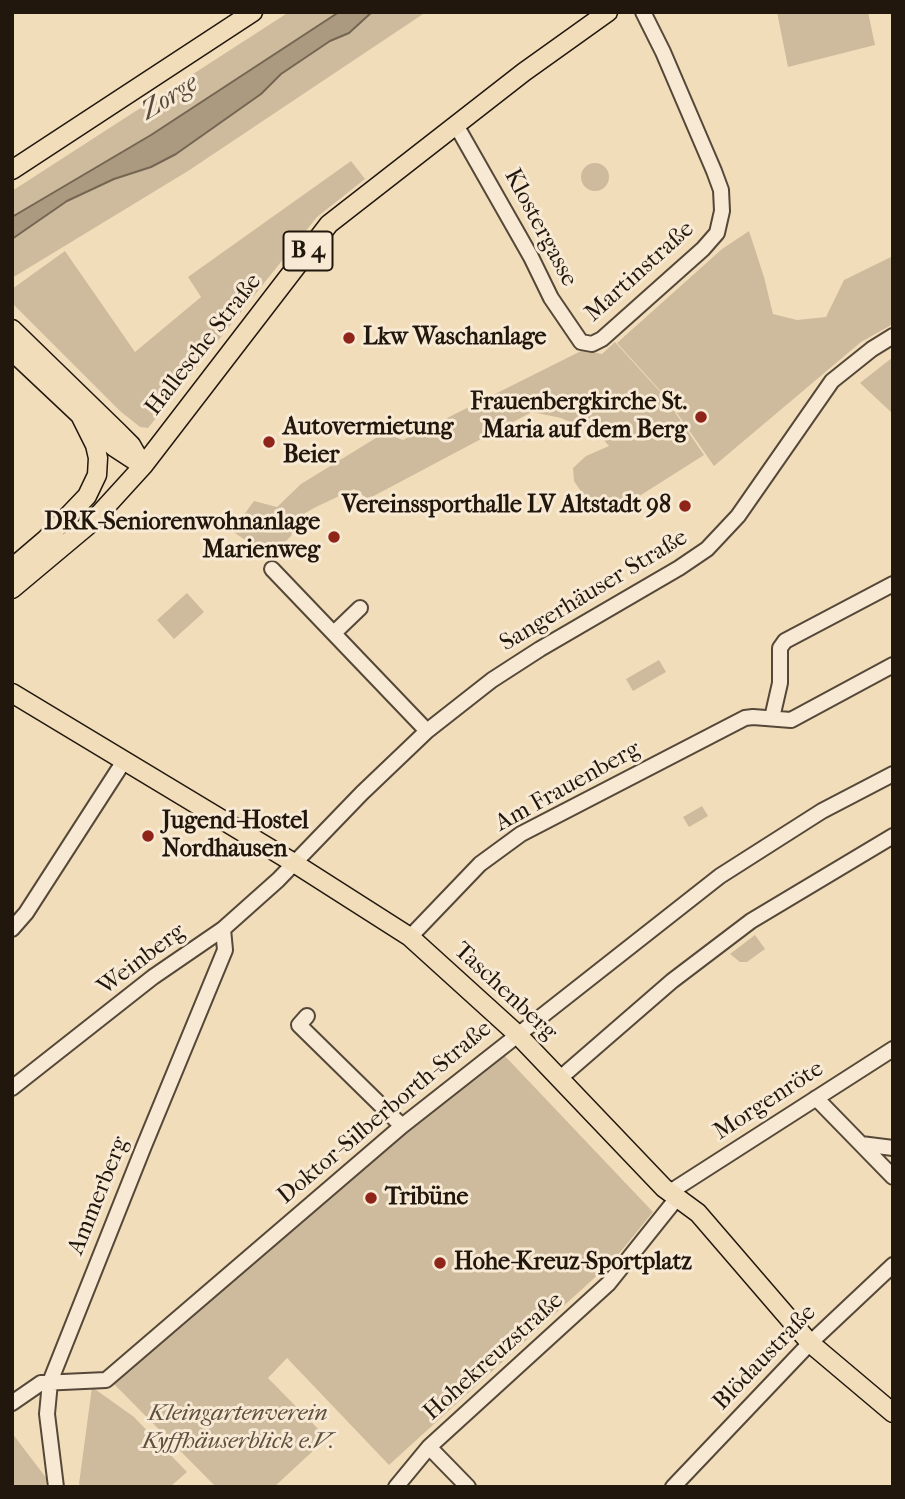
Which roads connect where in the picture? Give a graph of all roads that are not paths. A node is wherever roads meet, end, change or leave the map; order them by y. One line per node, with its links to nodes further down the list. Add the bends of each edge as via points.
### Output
1 (253, 12): 5 (main road)
2 (608, 12): 4 (main road, Hallesche Straße / B 4)
3 (643, 12): 8 (street, Martinstraße, via 721,190 722,211 718,233 703,249 635,312)
4 (456, 125): 8 (street, Klostergasse, via 544,287 581,342); 11 (main road, Hallesche Straße / B 4, via 329,224)
5 (12, 170)
6 (12, 329): 11 (main road, via 131,445)
7 (893, 336): 21 (street, Sangerhäuser Straße, via 832,381 738,516 707,549 511,668)
8 (592, 344)
9 (12, 351): 10 (main road)
10 (81, 417): 11 (main road); 12 (main road, via 95,446 97,475 87,496)
11 (143, 466): 15 (main road, Hallesche Straße, via 92,522)
12 (12, 568)
13 (272, 569): 17 (street)
14 (893, 584): 20 (street, via 785,641 780,648 780,683)
15 (12, 589)
16 (360, 608): 17 (street)
17 (334, 633): 21 (street)
18 (893, 665): 20 (street, Am Frauenberg, via 803,716)
19 (15, 692): 22 (main road, Taschenberg)
20 (772, 718): 28 (street, Am Frauenberg, via 745,718 522,834 480,864)
21 (427, 731): 25 (street, Sangerhäuser Straße)
22 (124, 761): 25 (main road, Taschenberg); 26 (street)
23 (893, 774): 30 (street, Doktor-Silberborth-Straße, via 822,811 720,876)
24 (893, 836): 32 (street, via 751,921 672,981)
25 (294, 863): 27 (street, Weinberg); 28 (main road, Taschenberg)
26 (12, 929)
27 (223, 929): 33 (street, Weinberg); 42 (street, Ammerberg, via 225,950)
28 (410, 937): 30 (main road, Taschenberg)
29 (307, 1016): 35 (street, via 299,1025)
30 (517, 1034): 32 (main road, Taschenberg); 35 (street, Doktor-Silberborth-Straße)
31 (893, 1049): 34 (street, Morgenröte)
32 (559, 1079): 39 (main road, Taschenberg)
33 (12, 1088)
34 (816, 1098): 36 (street); 39 (street, Morgenröte)
35 (402, 1126): 42 (street, Doktor-Silberborth-Straße, via 106,1380)
36 (861, 1144): 37 (street); 38 (street)
37 (893, 1148)
38 (893, 1177)
39 (673, 1195): 41 (main road, Taschenberg, via 698,1213); 45 (street, Hohekreuzstraße, via 610,1283)
40 (893, 1265): 41 (street, Blödaustraße)
41 (810, 1343): 44 (main road, Taschenberg); 49 (street, Blödaustraße)
42 (50, 1382): 43 (street); 46 (street, Ammerberg, via 47,1414)
43 (12, 1403)
44 (893, 1413)
45 (429, 1447): 47 (street, Hohekreuzstraße); 48 (street)
46 (56, 1487)
47 (396, 1487)
48 (468, 1487)
49 (673, 1487)

